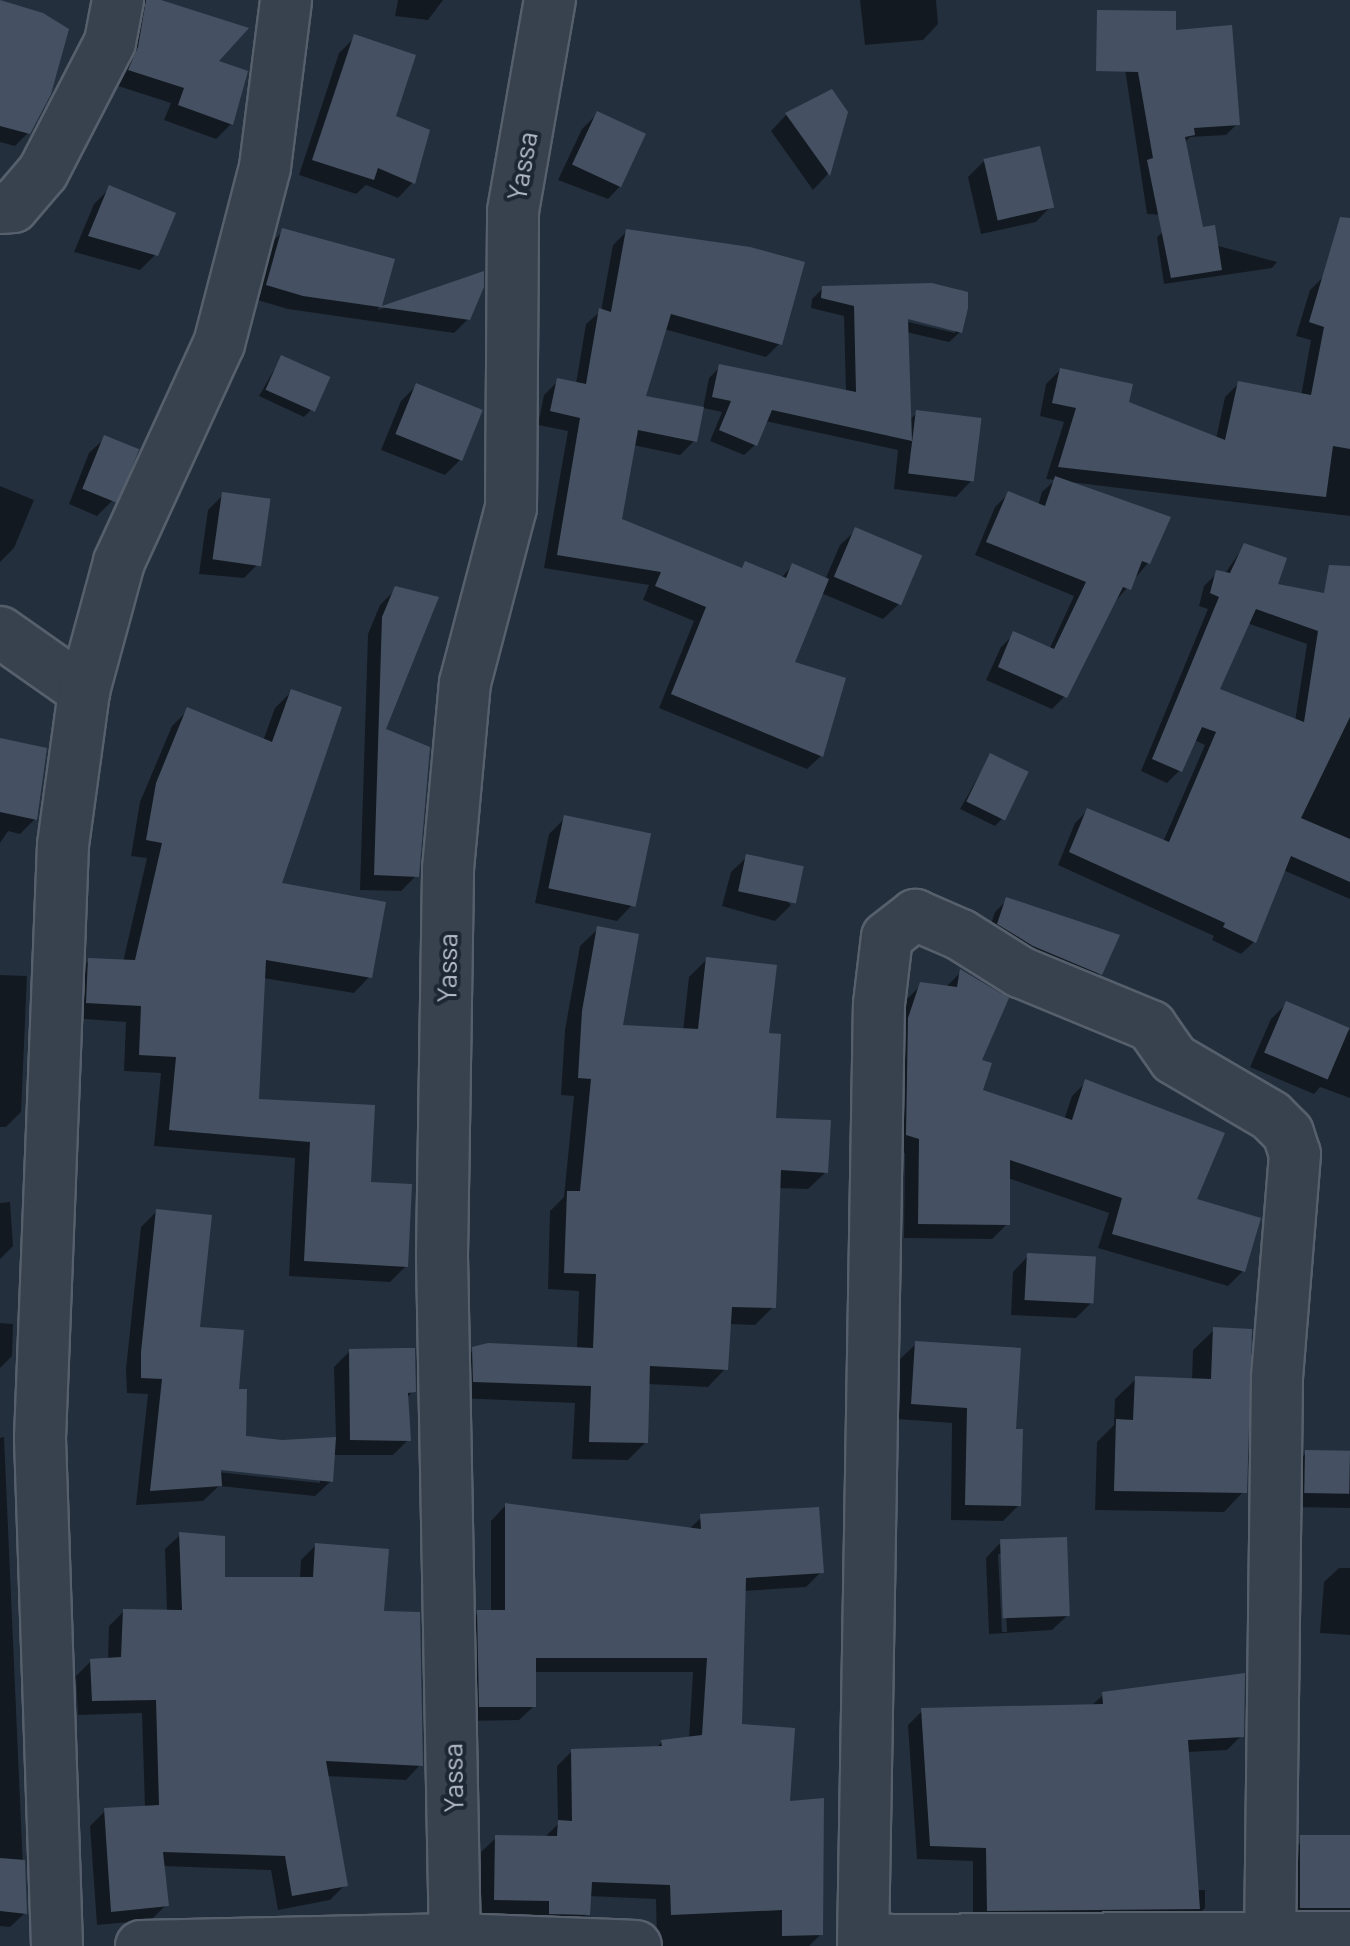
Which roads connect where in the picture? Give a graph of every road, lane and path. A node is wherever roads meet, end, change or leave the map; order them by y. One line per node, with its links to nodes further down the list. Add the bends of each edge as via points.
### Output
1 (118, 0): 4 (street, via 110,42 43,172 13,207)
2 (286, 0): 6 (street, via 264,167 219,344 119,562)
3 (550, 0): 8 (street, Yassa, via 513,211 512,508 465,683 448,869 442,1254)
4 (0, 208)
5 (0, 632): 6 (street)
6 (84, 691): 10 (street, via 63,846 40,1438)
7 (1350, 1937): 9 (street)
8 (455, 1942): 11 (street); 12 (street)
9 (1270, 1942): 13 (street, via 1277,1378 1295,1154 1272,1116 1174,1059 1151,1026 1020,972 915,914 887,937 879,1004); 14 (street, via 890,1940)
10 (57, 1946)
11 (141, 1946)
12 (636, 1946)
13 (863, 1946)
14 (878, 1946)

